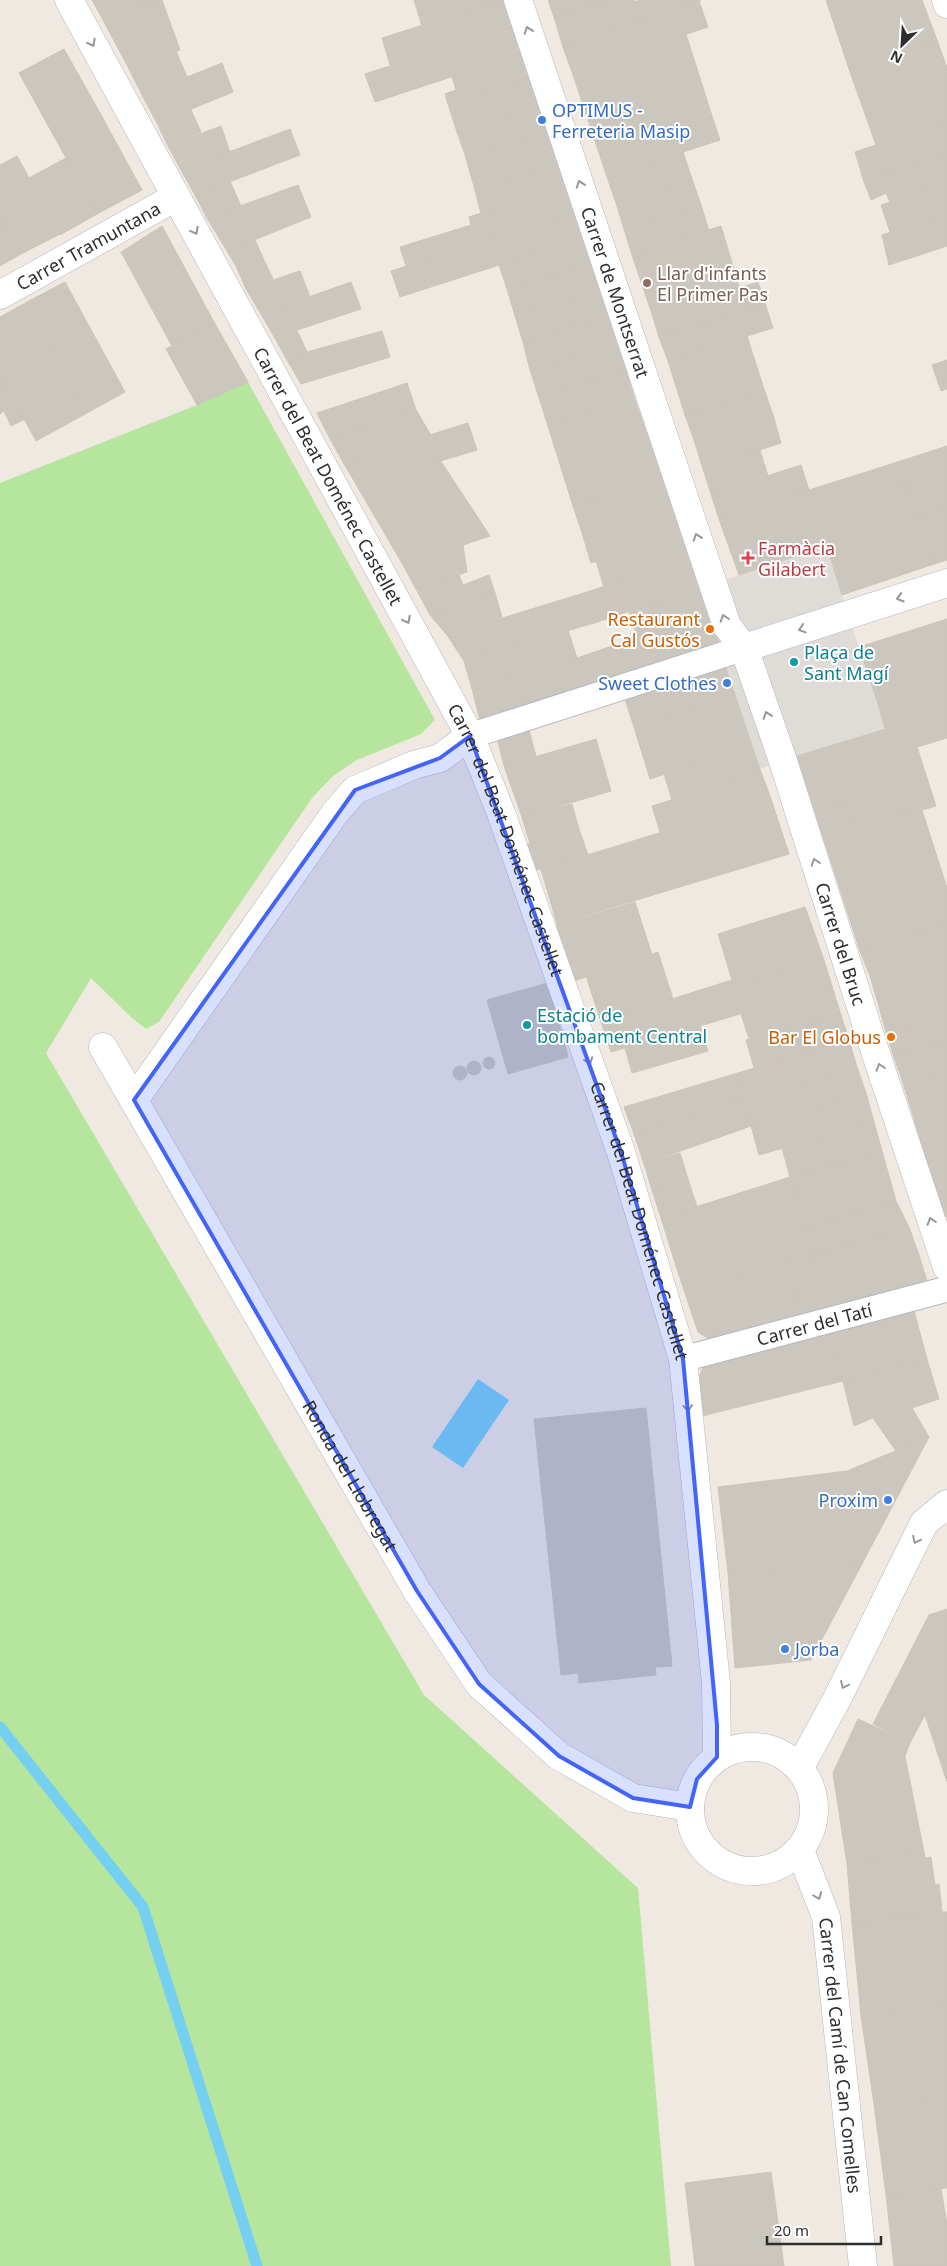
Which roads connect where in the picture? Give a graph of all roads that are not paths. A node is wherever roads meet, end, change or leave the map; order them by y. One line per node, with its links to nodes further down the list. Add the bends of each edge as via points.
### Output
1 (69, 0): 5 (street, Carrer del Beat Doménec Castellet, one-way to 5)
2 (518, 0): 8 (street, Carrer de Montserrat, one-way to 2, via 727,626)
3 (946, 0): 4 (street)
4 (947, 4)
5 (176, 197): 6 (street, Carrer Tramuntana); 9 (street, Carrer del Beat Doménec Castellet, one-way to 9)
6 (0, 295)
7 (947, 583): 8 (street, one-way to 8)
8 (744, 648): 9 (street); 12 (street, Carrer del Bruc, one-way to 8)
9 (470, 736): 11 (street, via 440,758 414,765 355,790 335,813); 14 (street, Carrer del Beat Doménec Castellet, one-way to 14, via 501,813 621,1152)
10 (103, 1047): 11 (street, Ronda del Llobregat)
11 (134, 1100): 18 (street, Ronda del Llobregat, via 417,1591 479,1684 559,1756 633,1798)
12 (947, 1267)
13 (947, 1289): 14 (street, Carrer del Tatí)
14 (683, 1359): 16 (street, Carrer del Beat Doménec Castellet, one-way to 16, via 716,1683)
15 (947, 1504): 17 (street, one-way to 17, via 924,1523)
16 (717, 1757): 17 (street, via 738,1748 760,1746 782,1753); 18 (street, via 697,1779)
17 (800, 1767): 19 (street, via 812,1787 815,1809 812,1831)
18 (690, 1807): 19 (street, via 692,1826 700,1843 713,1858 730,1867 748,1871 768,1870 785,1863)
19 (800, 1850): 20 (street, Carrer del Camí de Can Comelles, one-way to 20, via 826,1917)
20 (864, 2266)

